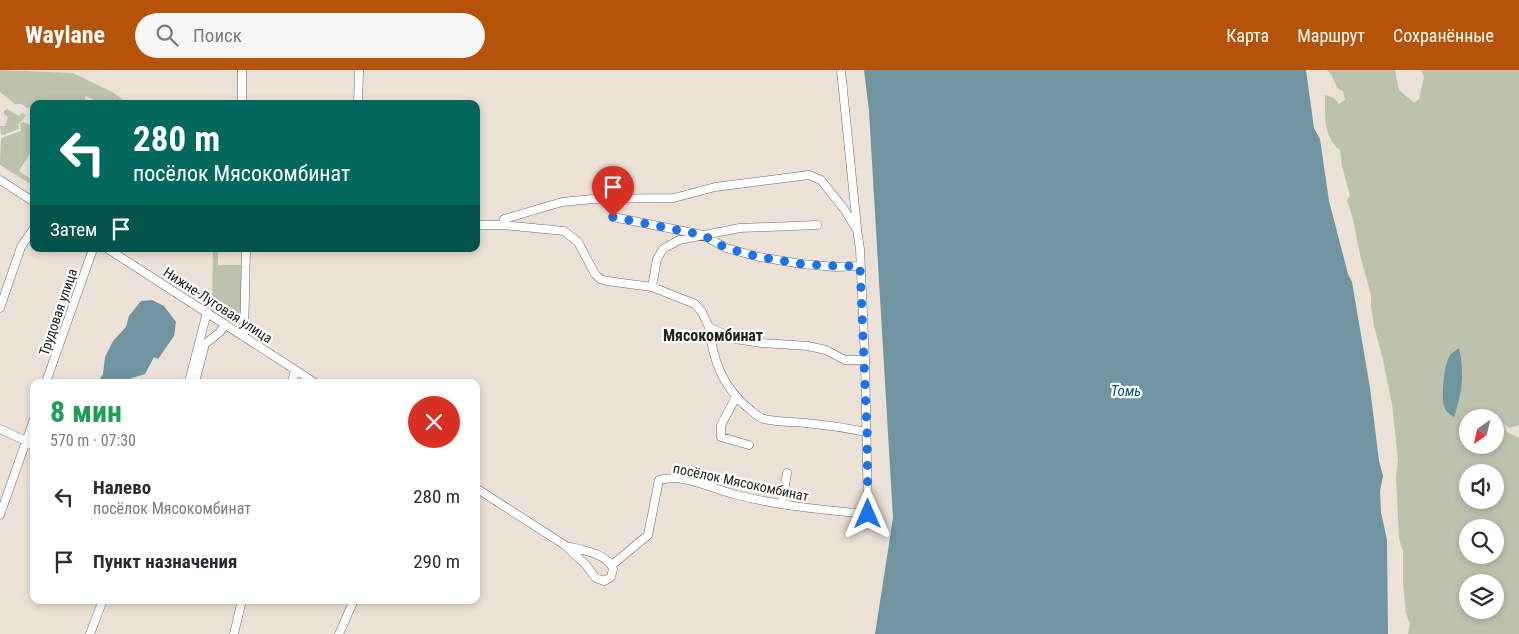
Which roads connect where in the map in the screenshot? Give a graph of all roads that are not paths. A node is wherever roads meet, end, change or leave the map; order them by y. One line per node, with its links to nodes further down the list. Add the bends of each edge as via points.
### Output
1 (242, 70): 4 (street)
2 (359, 70): 5 (street)
3 (841, 70): 12 (street)
4 (242, 100)
5 (358, 100)
6 (0, 180): 7 (street)
7 (30, 199)
8 (613, 217): 14 (street)
9 (480, 225): 10 (street)
10 (503, 225): 12 (street, посёлок Мясокомбинат, via 504,219 562,202 674,198 715,187 809,175 821,180); 19 (street, via 564,231 578,242 600,278)
11 (817, 225): 14 (street, via 740,228)
12 (857, 230): 18 (street, посёлок Мясокомбинат)
13 (30, 234): 20 (street, via 21,247)
14 (703, 235): 18 (street, via 726,248 759,257 802,264); 19 (street, via 679,240 663,249 657,259)
15 (92, 252): 27 (street, Трудовая улица)
16 (113, 252): 21 (street, Нижне-Луговая улица)
17 (246, 252): 24 (street)
18 (860, 266): 25 (street, посёлок Мясокомбинат)
19 (652, 287): 23 (street, via 695,304)
20 (0, 308)
21 (207, 312): 22 (street, Нижне-Луговая улица); 28 (street)
22 (225, 324): 24 (street, Нижне-Луговая улица); 29 (street, via 205,344)
23 (709, 327): 25 (street, via 736,339 808,346 826,350 845,360); 32 (street, via 716,364)
24 (244, 336): 26 (street, Нижне-Луговая улица)
25 (865, 360): 35 (street, посёлок Мясокомбинат)
26 (295, 370): 30 (street); 31 (street, Нижне-Луговая улица)
27 (47, 379)
28 (190, 379)
29 (196, 379)
30 (293, 379)
31 (309, 379)
32 (736, 398): 35 (street, via 764,418); 38 (street, via 721,425 721,437)
33 (0, 429): 36 (street)
34 (30, 430): 36 (street)
35 (867, 432): 41 (street, посёлок Мясокомбинат, via 868,514)
36 (26, 441): 37 (street); 42 (street)
37 (30, 444)
38 (749, 445)
39 (787, 473): 41 (street)
40 (480, 491): 43 (street)
41 (782, 504): 44 (street, посёлок Мясокомбинат, via 668,477 658,480 648,535)
42 (0, 515)
43 (566, 546): 44 (street, via 595,554); 44 (street, via 599,580 611,577)
44 (612, 565)
45 (101, 604): 48 (street)
46 (241, 604): 49 (street)
47 (352, 604): 50 (street)
48 (90, 634)
49 (234, 634)
50 (339, 634)

